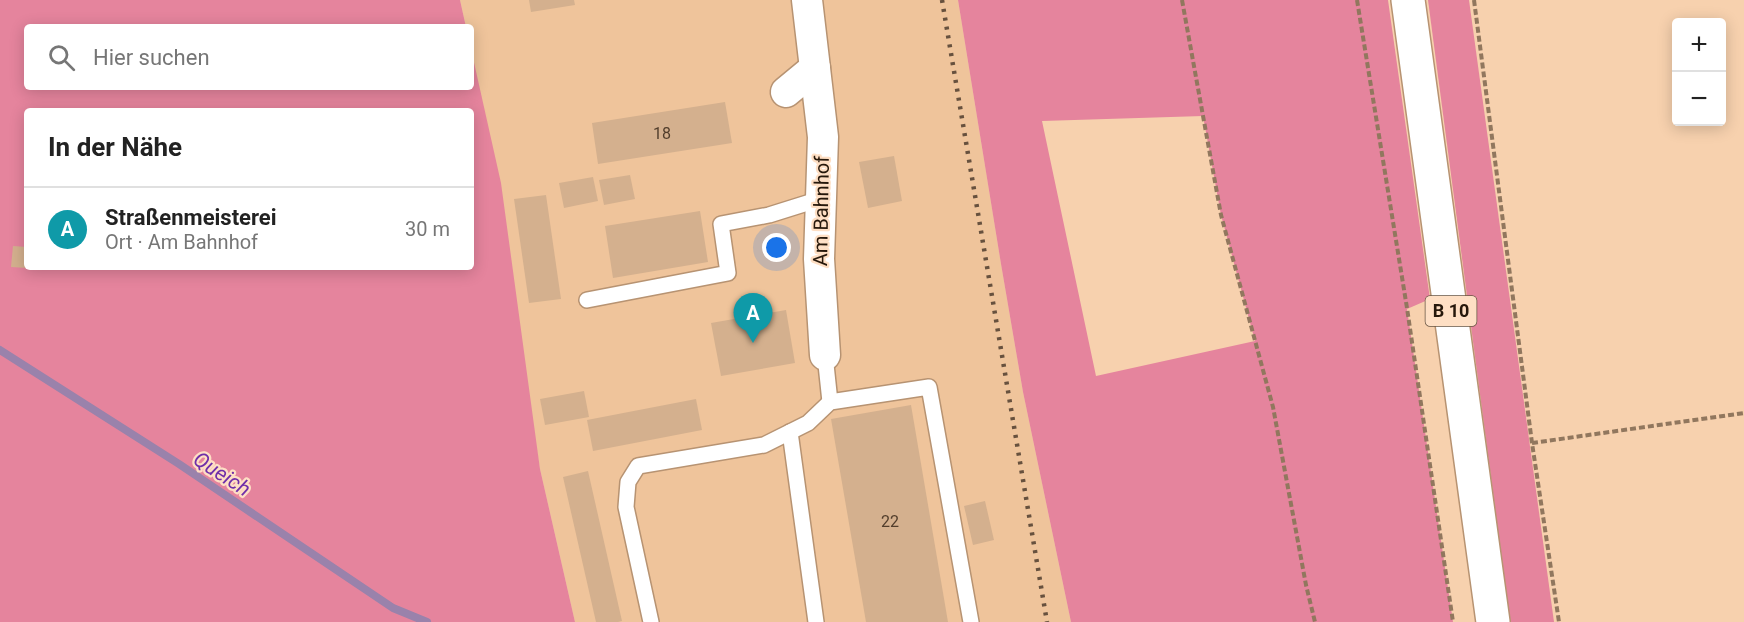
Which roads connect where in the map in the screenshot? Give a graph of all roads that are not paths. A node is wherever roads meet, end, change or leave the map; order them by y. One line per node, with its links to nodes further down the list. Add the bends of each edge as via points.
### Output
1 (807, 0): 3 (street, Am Bahnhof)
2 (1408, 0): 13 (highway, B 10)
3 (815, 68): 4 (street); 5 (street, Am Bahnhof, via 823,137)
4 (786, 92)
5 (820, 199): 6 (lane, via 769,215 721,224 728,273); 7 (street, Am Bahnhof)
6 (587, 300)
7 (825, 355): 8 (lane)
8 (830, 402): 9 (lane); 12 (lane, via 929,387)
9 (790, 432): 10 (lane, via 764,445 638,466 628,482 626,507); 11 (lane)
10 (651, 622)
11 (816, 622)
12 (971, 622)
13 (1493, 622)

